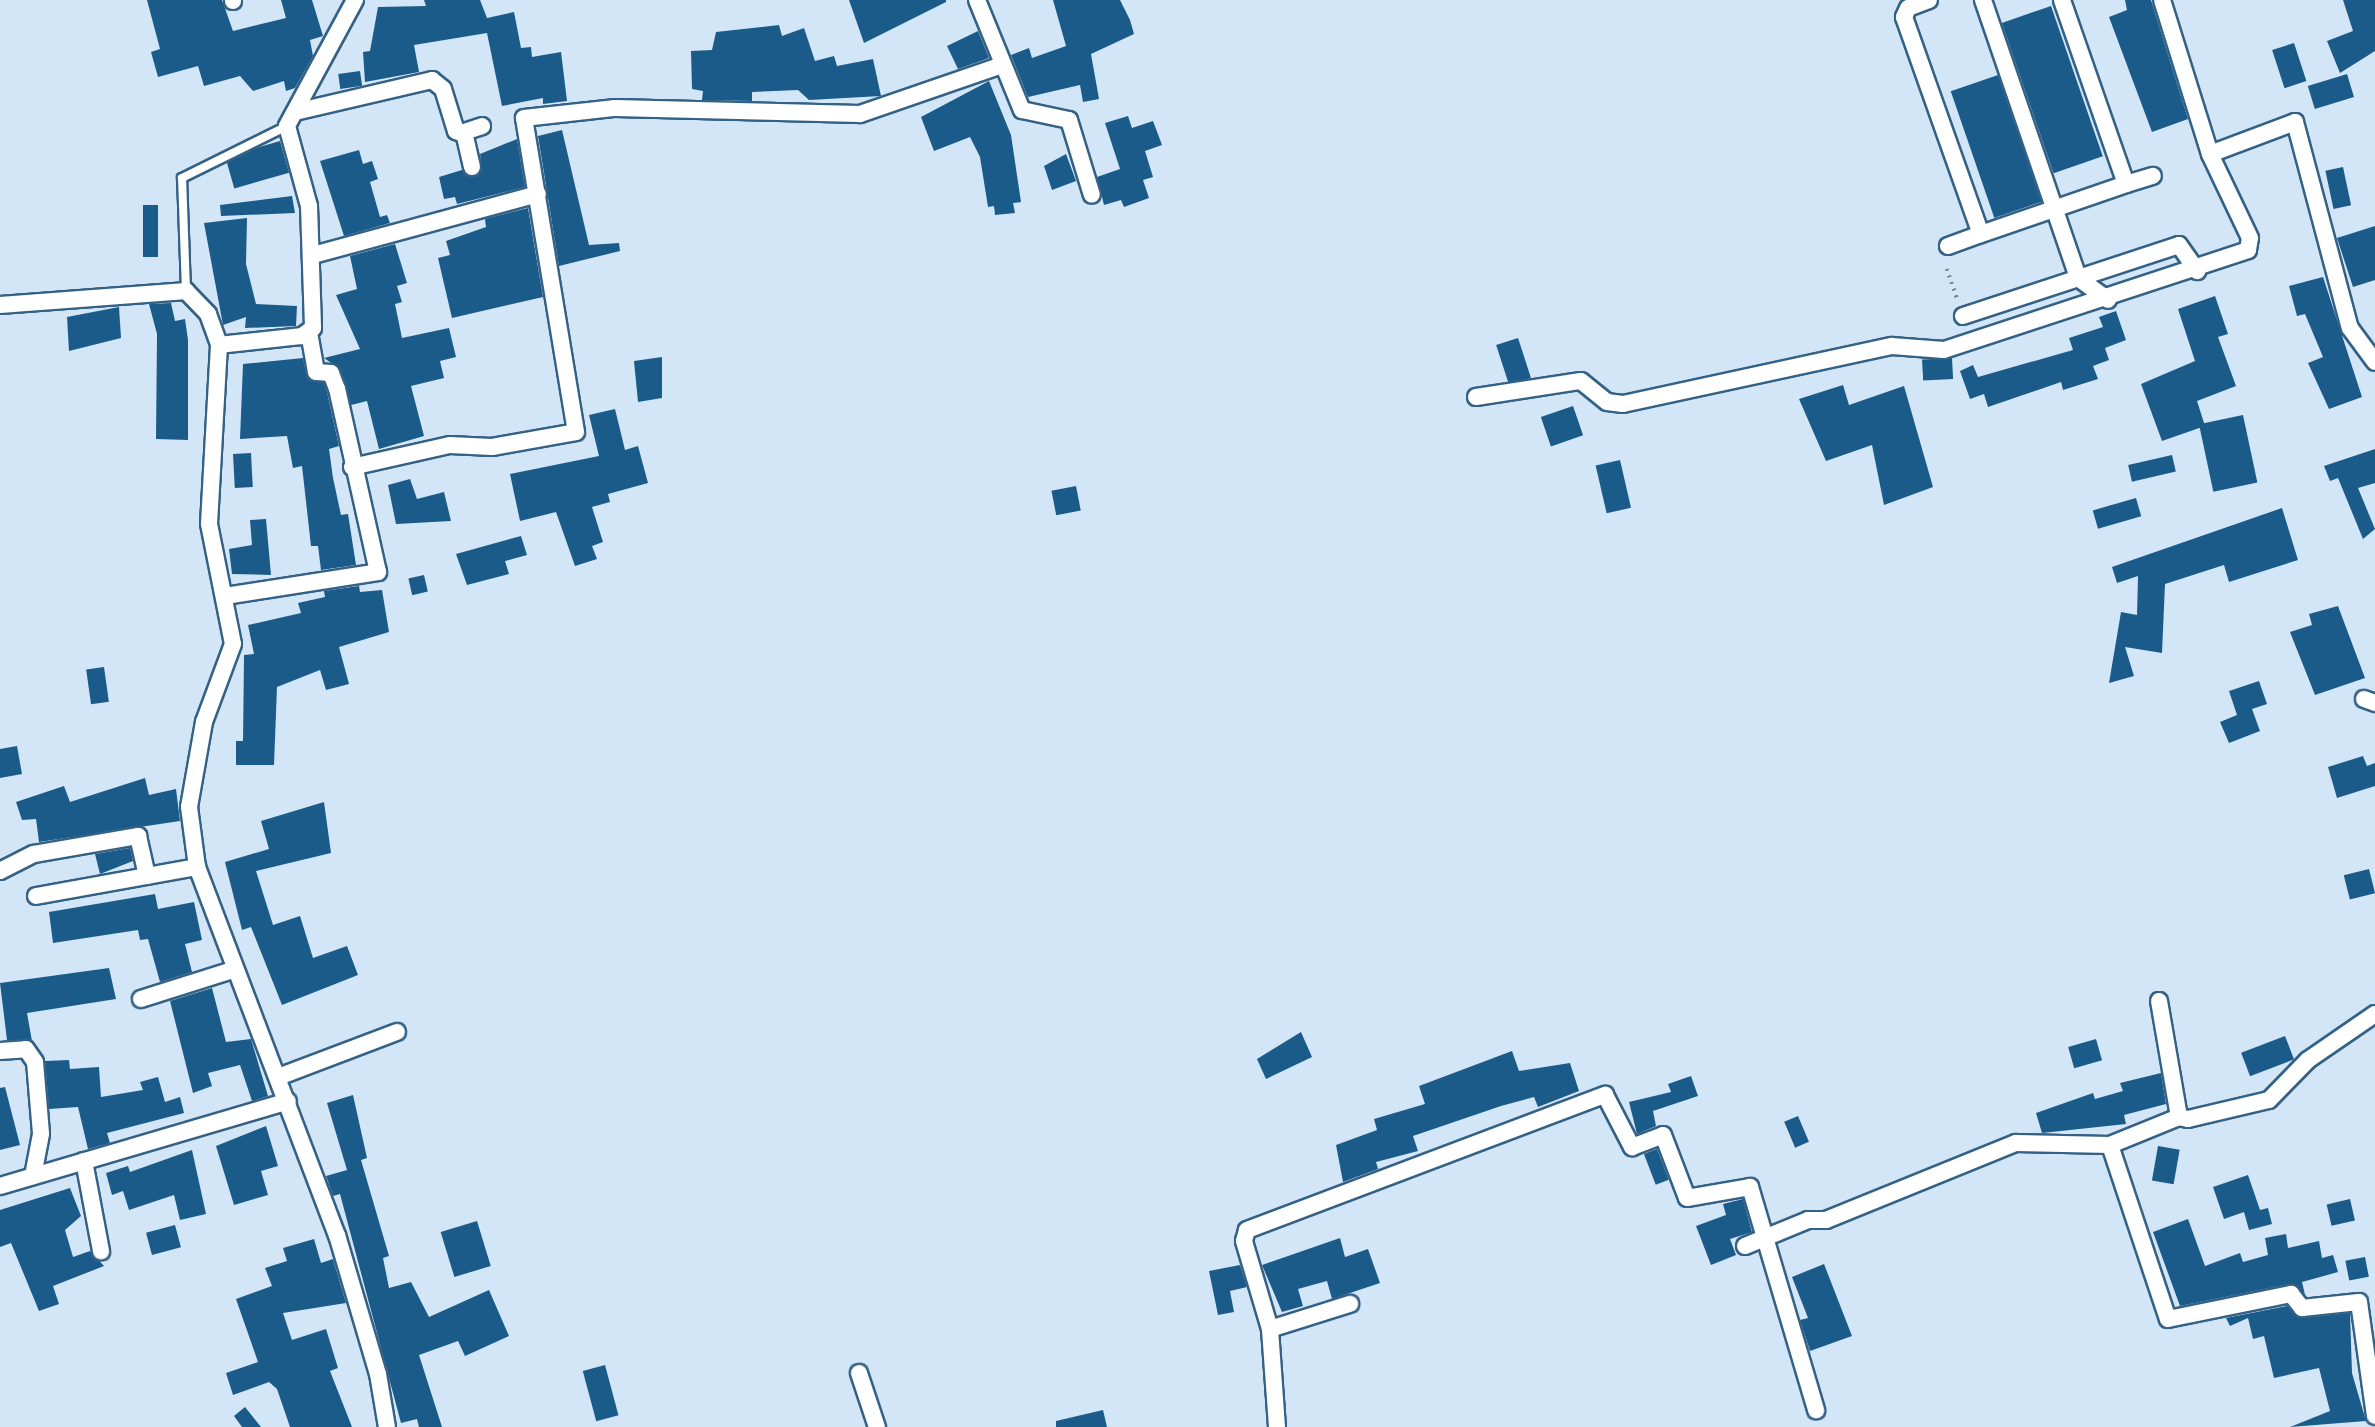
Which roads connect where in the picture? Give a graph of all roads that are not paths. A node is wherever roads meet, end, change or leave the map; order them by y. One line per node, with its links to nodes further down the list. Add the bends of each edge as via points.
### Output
1 (355, 0): 8 (street)
2 (977, 0): 7 (street)
3 (1929, 0): 18 (street, via 1908,8 1904,17)
4 (1983, 0): 17 (street)
5 (2062, 0): 14 (street)
6 (2162, 0): 11 (street)
7 (1002, 65): 15 (street, via 860,114 615,108 524,118); 16 (street, via 1026,113 1066,116)
8 (291, 119): 10 (street, via 432,80 443,89 456,131); 20 (street, via 309,206); 23 (lane, via 182,178)
9 (482, 126): 10 (street)
10 (464, 134): 12 (street)
11 (2210, 154): 21 (street, via 2250,244); 29 (street, via 2294,122 2350,328)
12 (472, 167)
13 (2153, 176): 14 (street)
14 (2126, 184): 17 (street)
15 (538, 194): 20 (street); 31 (street, via 576,432 492,447 450,445)
16 (1092, 195)
17 (2053, 211): 18 (street); 22 (street)
18 (1982, 234): 19 (street)
19 (1948, 246)
20 (313, 255): 27 (street, via 316,311)
21 (2197, 271): 22 (street, via 2179,245); 24 (street)
22 (2078, 278): 24 (street); 26 (street)
23 (186, 291): 25 (street); 28 (street, via 208,314)
24 (2108, 300): 30 (street, via 1944,350 1892,346 1827,356 1623,404 1607,402 1581,382)
25 (0, 305)
26 (1964, 316)
27 (309, 333): 28 (street); 31 (street, via 316,372 331,373 335,382)
28 (219, 345): 32 (street, via 209,524)
29 (2375, 362)
30 (1476, 397)
31 (352, 467): 32 (street, via 378,572)
32 (225, 596): 33 (street, via 233,644 204,722 189,807)
33 (197, 867): 35 (street); 37 (street)
34 (0, 871): 35 (street, via 34,854 138,836)
35 (147, 876): 36 (street)
36 (36, 896)
37 (233, 971): 38 (street); 43 (street)
38 (141, 999)
39 (2159, 1001): 45 (street)
40 (2375, 1014): 45 (street, via 2308,1060 2269,1100)
41 (397, 1032): 43 (street)
42 (0, 1051): 48 (street, via 26,1049 35,1062 41,1134)
43 (281, 1076): 44 (street)
44 (288, 1101): 47 (street); 58 (street, via 337,1235 378,1374)
45 (2179, 1117): 46 (street)
46 (2110, 1145): 50 (street, via 2016,1143 1826,1220); 57 (street, via 2168,1319 2291,1293 2302,1308 2359,1302)
47 (83, 1161): 48 (street); 52 (street)
48 (33, 1176): 49 (street)
49 (0, 1186)
50 (1764, 1236): 51 (street); 54 (street, via 1750,1187 1688,1198 1663,1135 1632,1147 1602,1095 1247,1230 1244,1241); 56 (street)
51 (1745, 1246)
52 (101, 1251)
53 (1350, 1304): 54 (street)
54 (1269, 1329): 60 (street)
55 (859, 1373): 59 (street)
56 (1816, 1410)
57 (2375, 1416)
58 (387, 1427)
59 (877, 1427)
60 (1277, 1427)

